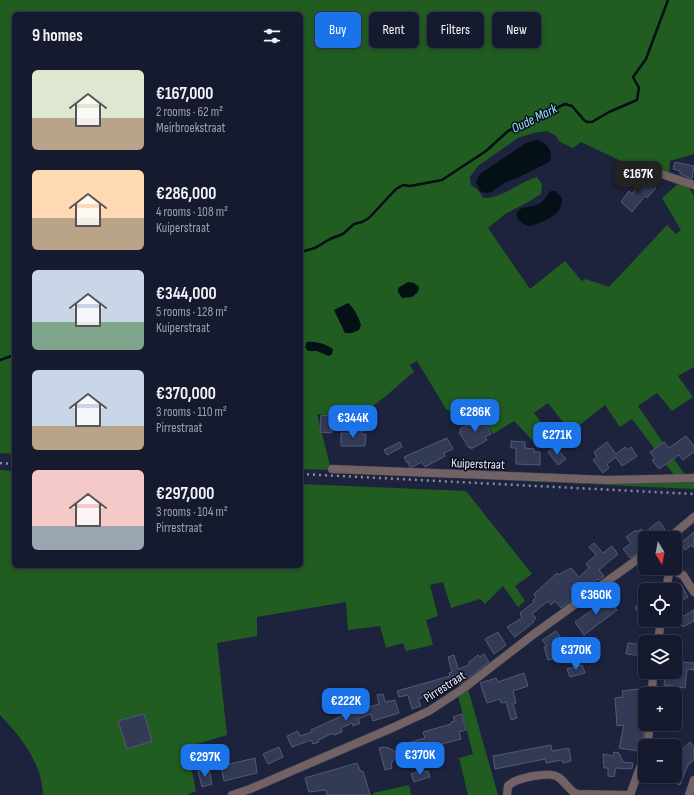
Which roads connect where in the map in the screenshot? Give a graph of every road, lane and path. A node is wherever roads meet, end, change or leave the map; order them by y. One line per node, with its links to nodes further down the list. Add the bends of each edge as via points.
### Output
1 (655, 172): 2 (street)
2 (694, 185)
3 (332, 469): 4 (street, Kuiperstraat, via 608,480)
4 (694, 478)
5 (694, 517): 6 (street)
6 (678, 531)
7 (638, 559): 12 (street, Pirrestraat, via 429,711)
8 (682, 575): 9 (street)
9 (694, 592)
10 (638, 772): 14 (street)
11 (694, 780): 15 (street)
12 (232, 795)
13 (507, 795): 14 (street, via 508,786 514,781 548,774 558,777 570,791 577,794)
14 (629, 795)
15 (689, 795)

